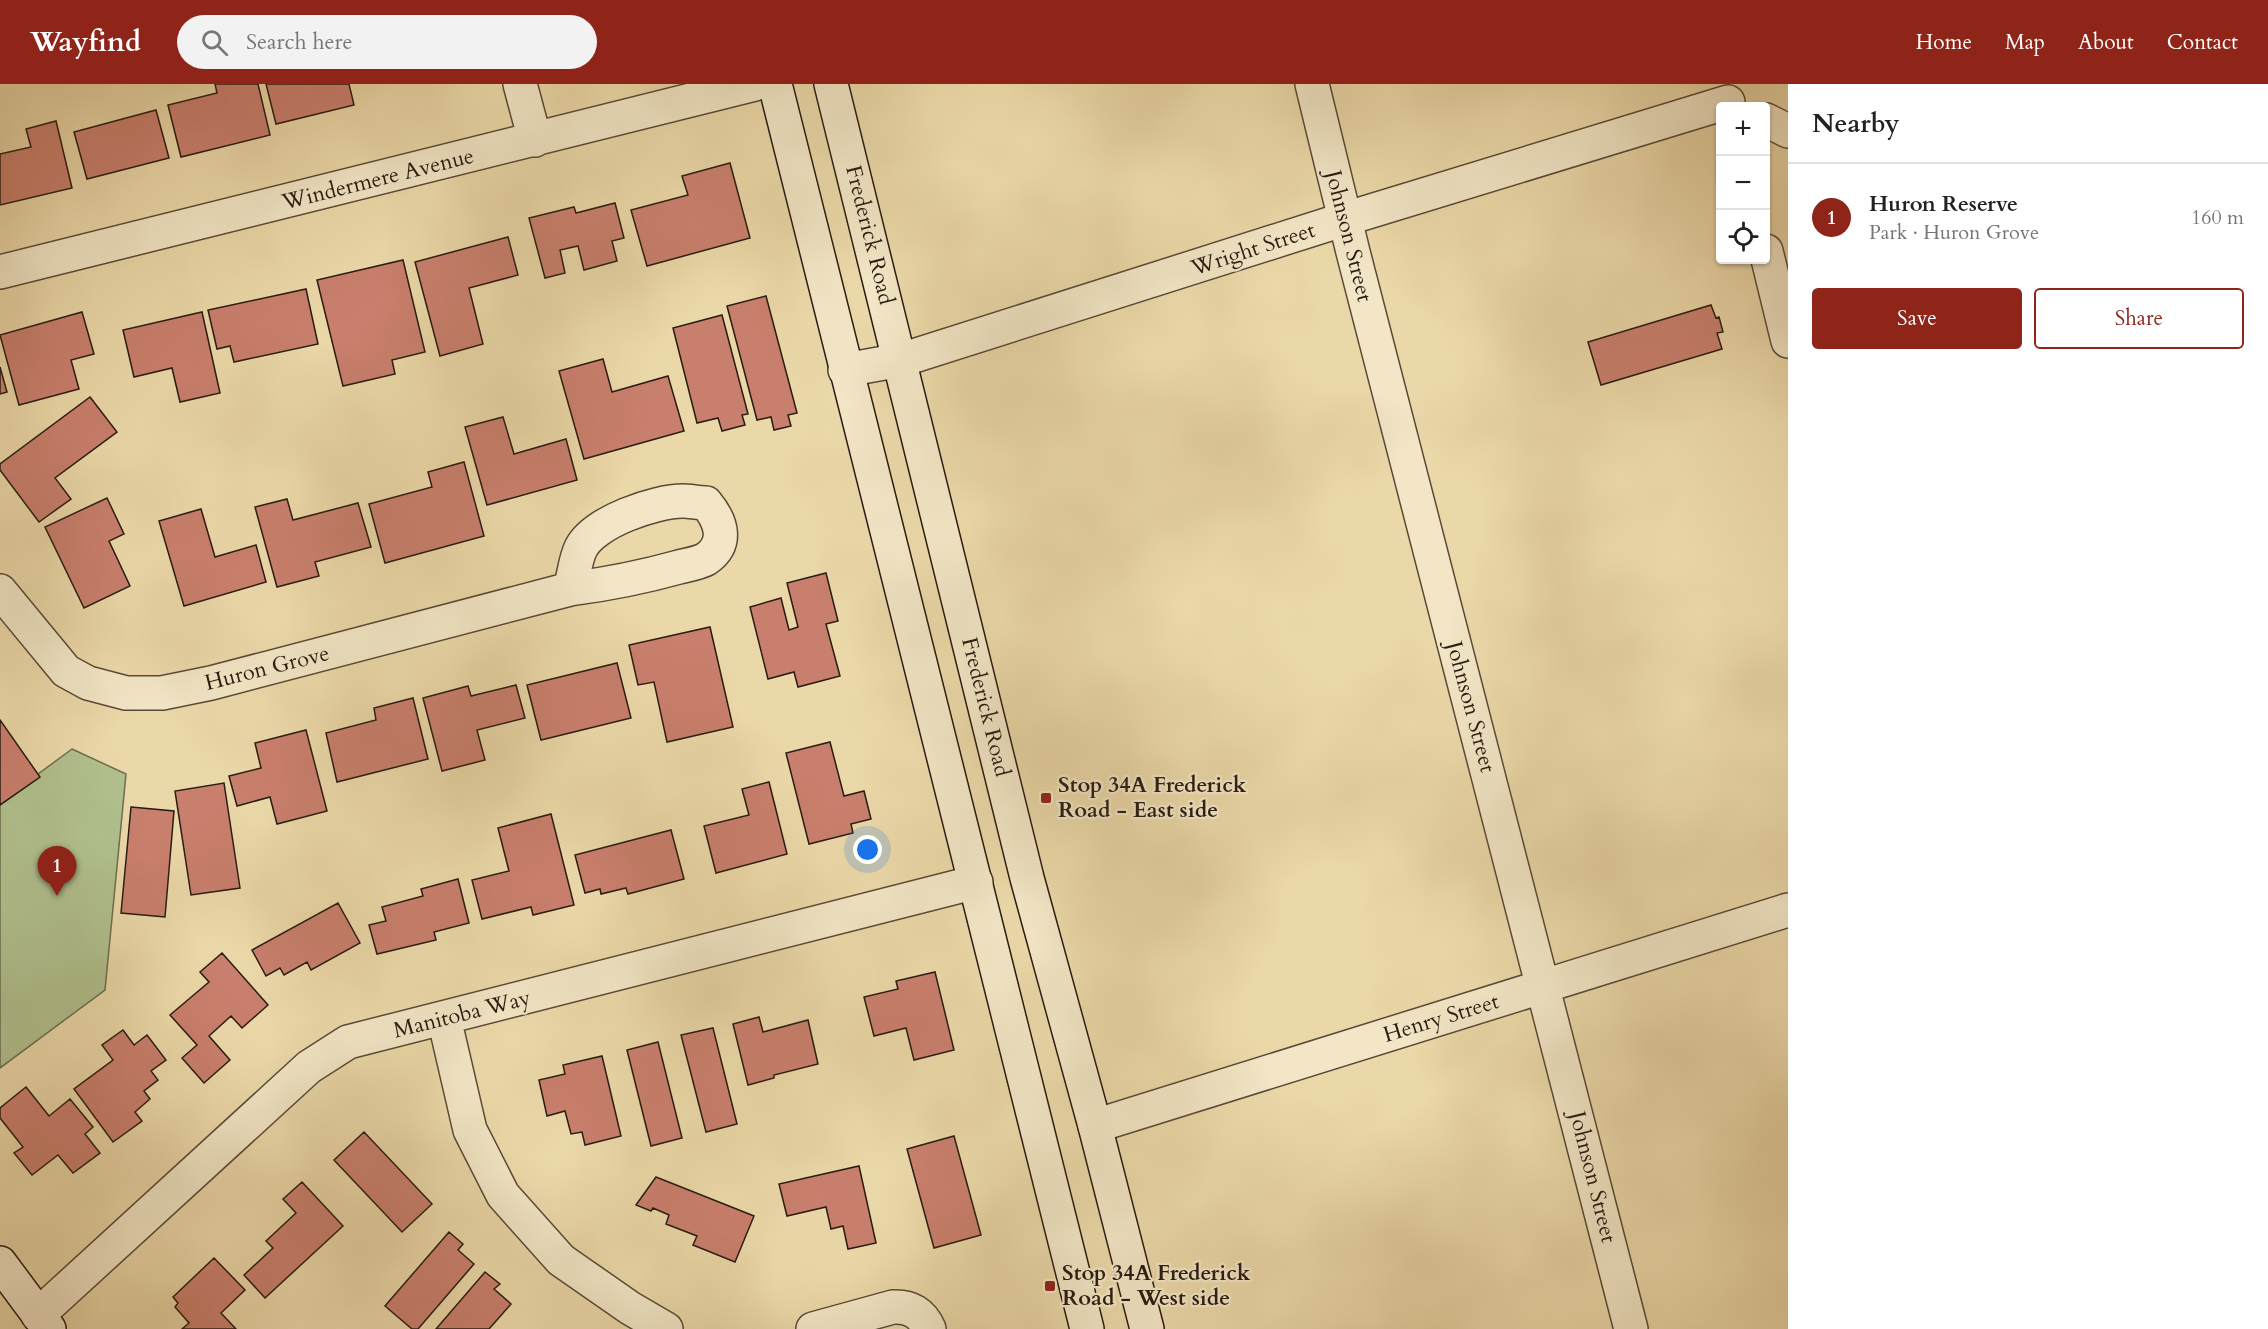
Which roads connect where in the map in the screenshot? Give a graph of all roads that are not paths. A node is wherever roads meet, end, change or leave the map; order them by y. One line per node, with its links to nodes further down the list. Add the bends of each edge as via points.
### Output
1 (520, 84): 7 (street)
2 (755, 84): 7 (street, Windermere Avenue)
3 (775, 84): 13 (street)
4 (831, 84): 12 (street, Frederick Road)
5 (1312, 84): 8 (street, Johnson Street)
6 (1730, 98): 8 (street, Wright Street)
7 (535, 140): 10 (street, Windermere Avenue)
8 (1345, 219): 12 (street, Wright Street); 18 (street, Johnson Street)
9 (1769, 264): 11 (street)
10 (0, 272)
11 (1788, 341)
12 (901, 360): 13 (street, Wright Street); 20 (street, Frederick Road, via 1027,878)
13 (845, 370): 16 (street)
14 (570, 589): 15 (street, Huron Grove, via 162,693 126,693 88,683 66,671)
15 (0, 591)
16 (976, 882): 19 (street, Manitoba Way); 26 (street)
17 (1788, 910): 18 (street, Henry Street)
18 (1544, 986): 20 (street, Henry Street); 28 (street, Johnson Street)
19 (444, 1018): 22 (street, Manitoba Way, via 348,1042 309,1067); 23 (street, via 470,1130 503,1195 561,1260)
20 (1095, 1126): 27 (street, Frederick Road)
21 (0, 1263): 22 (street)
22 (43, 1322)
23 (666, 1329)
24 (813, 1329): 25 (street, via 902,1306 917,1312)
25 (929, 1329)
26 (1087, 1329)
27 (1147, 1329)
28 (1631, 1329)

